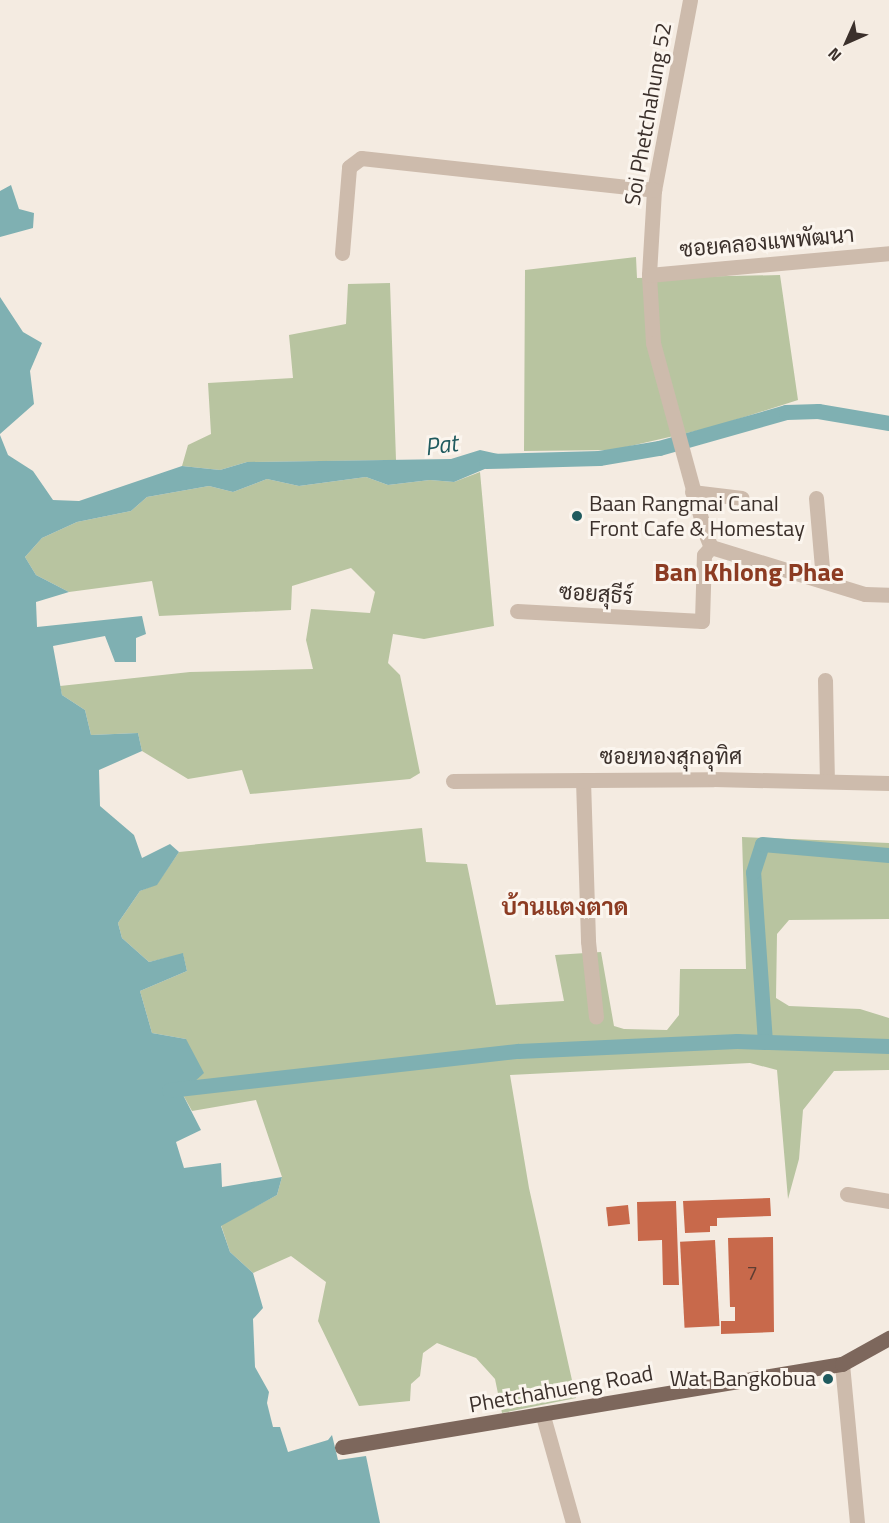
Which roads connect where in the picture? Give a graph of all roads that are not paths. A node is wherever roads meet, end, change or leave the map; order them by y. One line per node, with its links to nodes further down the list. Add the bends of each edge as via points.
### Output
1 (690, 0): 2 (street, Soi Phetchahung 52)
2 (654, 190): 3 (street, via 361,158 349,167); 5 (street, Soi Phetchahung 52)
3 (342, 253)
4 (889, 253): 5 (street, ซอยคลองแพพัฒนา)
5 (649, 275): 6 (street, Soi Phetchahung 52, via 653,343)
6 (692, 492): 7 (street); 9 (street, Soi Phetchahung 52)
7 (742, 498)
8 (816, 498): 10 (street)
9 (711, 547): 10 (street); 12 (street, ซอยสุธีร์, via 704,555 702,621)
10 (823, 579): 11 (street, via 865,594)
11 (889, 595)
12 (517, 611)
13 (825, 680): 15 (street)
14 (583, 780): 15 (street, ซอยทองสุกอุทิศ); 16 (street, ซอยทองสุกอุทิศ); 18 (street, via 588,941)
15 (827, 781): 17 (street, ซอยทองสุกอุทิศ)
16 (453, 782)
17 (889, 783)
18 (596, 1017)
19 (847, 1194): 20 (street)
20 (889, 1201)
21 (889, 1338): 22 (main road, Phetchahueng Road)
22 (842, 1364): 23 (main road, Phetchahueng Road); 26 (street)
23 (543, 1416): 24 (main road, Phetchahueng Road); 25 (street)
24 (342, 1447)
25 (573, 1523)
26 (857, 1523)

